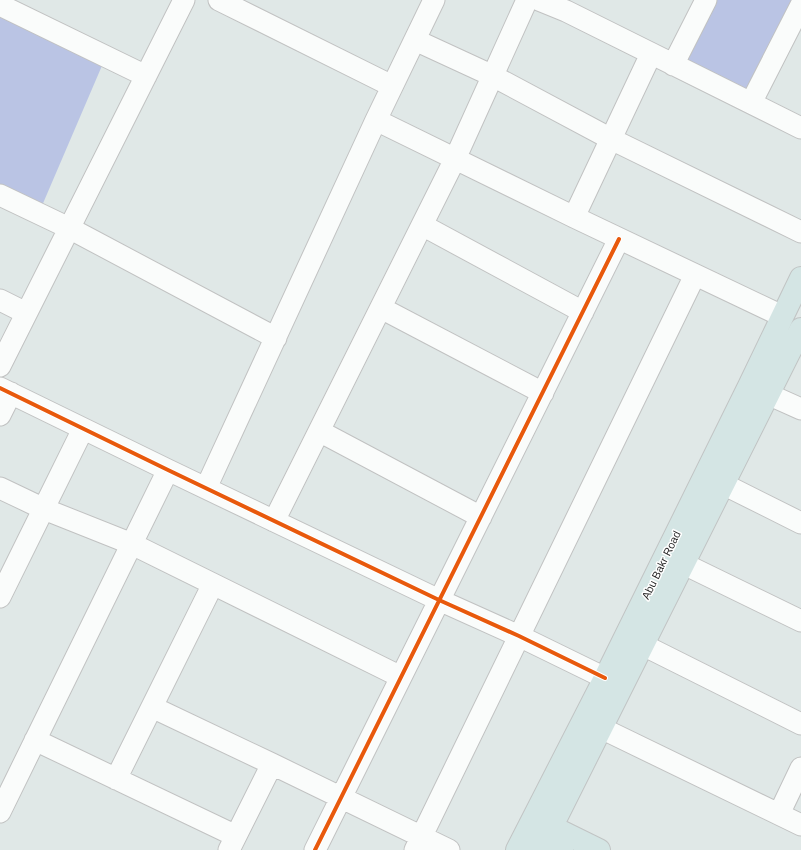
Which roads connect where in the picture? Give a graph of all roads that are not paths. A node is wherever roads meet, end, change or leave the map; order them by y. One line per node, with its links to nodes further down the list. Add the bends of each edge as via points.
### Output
1 (184, 0): 13 (street)
2 (219, 0): 15 (street)
3 (434, 0): 10 (street)
4 (527, 0): 14 (street)
5 (539, 0): 9 (street)
6 (706, 0): 12 (street)
7 (0, 5): 13 (street)
8 (801, 5): 16 (street)
9 (569, 6): 11 (street)
10 (416, 40): 14 (street); 15 (street)
11 (651, 54): 12 (street); 19 (street)
12 (673, 64): 16 (street)
13 (146, 76): 24 (street)
14 (493, 76): 19 (street); 20 (street)
15 (392, 86): 17 (street)
16 (751, 103): 18 (street)
17 (376, 120): 20 (street); 35 (street)
18 (801, 128)
19 (611, 139): 22 (street); 25 (street)
20 (455, 159): 22 (street); 23 (street)
21 (0, 194): 24 (street)
22 (574, 217): 26 (street)
23 (422, 225): 30 (street); 31 (street)
24 (70, 228): 32 (street); 35 (street)
25 (801, 232)
26 (619, 239): 27 (street); 31 (street)
27 (695, 275): 33 (street); 58 (street)
28 (801, 278): 33 (main road, Abu Bakr Road)
29 (0, 300): 32 (street)
30 (380, 308): 39 (street); 43 (street)
31 (583, 312): 39 (street)
32 (26, 313): 36 (street)
33 (782, 316): 38 (main road, Abu Bakr Road)
34 (801, 329): 38 (main road, Abu Bakr Road)
35 (276, 338): 47 (street)
36 (0, 366)
37 (6, 390): 41 (street); 42 (street)
38 (759, 390): 40 (street); 45 (main road, Abu Bakr Road); 61 (main road, Abu Bakr Road)
39 (543, 393): 49 (street)
40 (801, 409)
41 (0, 415)
42 (83, 429): 44 (street); 48 (street)
43 (319, 431): 49 (street); 50 (street)
44 (168, 470): 47 (street); 52 (street)
45 (723, 484): 51 (street); 53 (main road, Abu Bakr Road)
46 (0, 488): 48 (street)
47 (206, 488): 50 (street)
48 (44, 509): 52 (street); 55 (street)
49 (481, 517): 56 (street)
50 (274, 521): 56 (street)
51 (801, 522)
52 (132, 544): 54 (street); 65 (street)
53 (684, 564): 57 (street); 59 (main road, Abu Bakr Road)
54 (213, 584): 60 (street); 62 (street)
55 (0, 597)
56 (439, 600): 58 (street); 60 (street)
57 (801, 621)
58 (519, 636): 61 (street); 75 (street)
59 (643, 645): 63 (street); 64 (main road, Abu Bakr Road)
60 (401, 677): 69 (street)
61 (605, 678): 73 (main road, Abu Bakr Road)
62 (152, 707): 66 (street); 68 (street)
63 (801, 724)
64 (601, 728): 71 (street); 73 (main road, Abu Bakr Road)
65 (35, 740): 68 (street); 70 (street)
66 (272, 764): 69 (street); 74 (street)
67 (801, 768): 71 (street)
68 (116, 779): 74 (street)
69 (341, 797): 75 (street); 76 (street)
70 (0, 812)
71 (779, 814): 72 (street)
72 (801, 825)
73 (539, 838): 78 (main road)
74 (232, 843)
75 (418, 843): 77 (street)
76 (315, 850)
77 (449, 850)
78 (599, 850)

